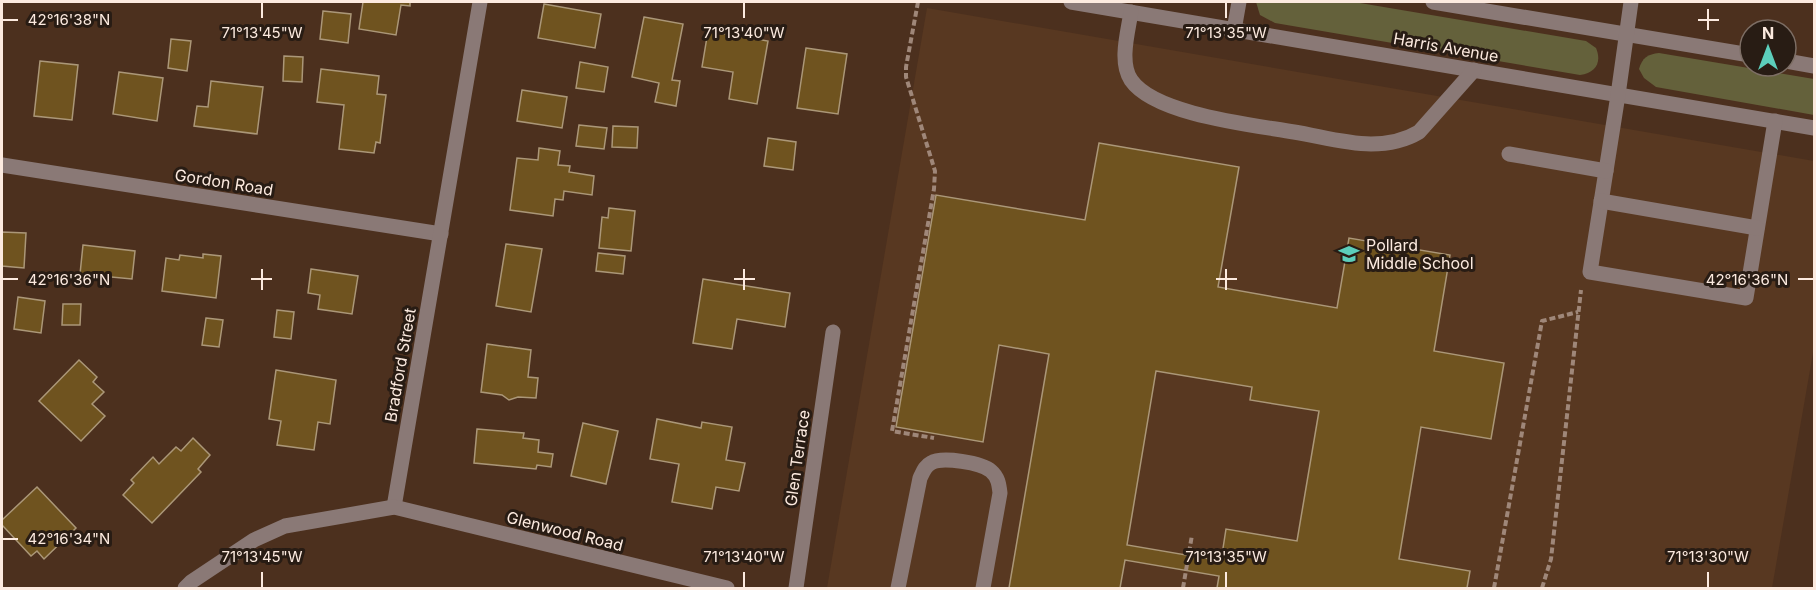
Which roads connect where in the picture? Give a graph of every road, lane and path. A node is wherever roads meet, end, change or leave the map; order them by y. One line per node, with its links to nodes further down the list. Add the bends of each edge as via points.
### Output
1 (480, 2): 22 (street, Bradford Street)
2 (918, 2): 26 (path, via 906,77 935,171 892,431)
3 (1071, 2): 7 (street, Harris Avenue)
4 (1239, 2): 8 (street)
5 (1433, 2): 9 (street)
6 (1631, 2): 9 (street)
7 (1131, 12): 8 (street, Harris Avenue); 13 (street, via 1127,69 1131,80 1153,97 1202,115 1351,142 1385,144 1419,132)
8 (1234, 30): 13 (street, Harris Avenue)
9 (1626, 34): 10 (street); 14 (street)
10 (1738, 53)
11 (1798, 63): 12 (street)
12 (1815, 66)
13 (1474, 70): 14 (street, Harris Avenue)
14 (1618, 95): 15 (street, Harris Avenue); 19 (street)
15 (1775, 121): 16 (street, Harris Avenue); 21 (street)
16 (1815, 128)
17 (1509, 154): 19 (street)
18 (2, 165): 22 (street, Gordon Road)
19 (1606, 171): 20 (street)
20 (1601, 201): 21 (street); 23 (street)
21 (1757, 228): 23 (street, via 1746,298)
22 (441, 234): 27 (street, Bradford Street)
23 (1590, 272): 24 (path, via 1582,281)
24 (1578, 312): 35 (path, via 1542,321); 36 (path, via 1551,559)
25 (833, 333): 31 (street, Glen Terrace)
26 (938, 439)
27 (394, 507): 29 (street, via 285,526 254,540); 30 (street, Glenwood Road)
28 (1192, 535): 34 (path)
29 (185, 588)
30 (727, 588)
31 (796, 588)
32 (898, 588): 33 (street, via 923,470 930,463 946,460 980,465 990,470 999,484)
33 (983, 588)
34 (1184, 588)
35 (1494, 588)
36 (1542, 588)

